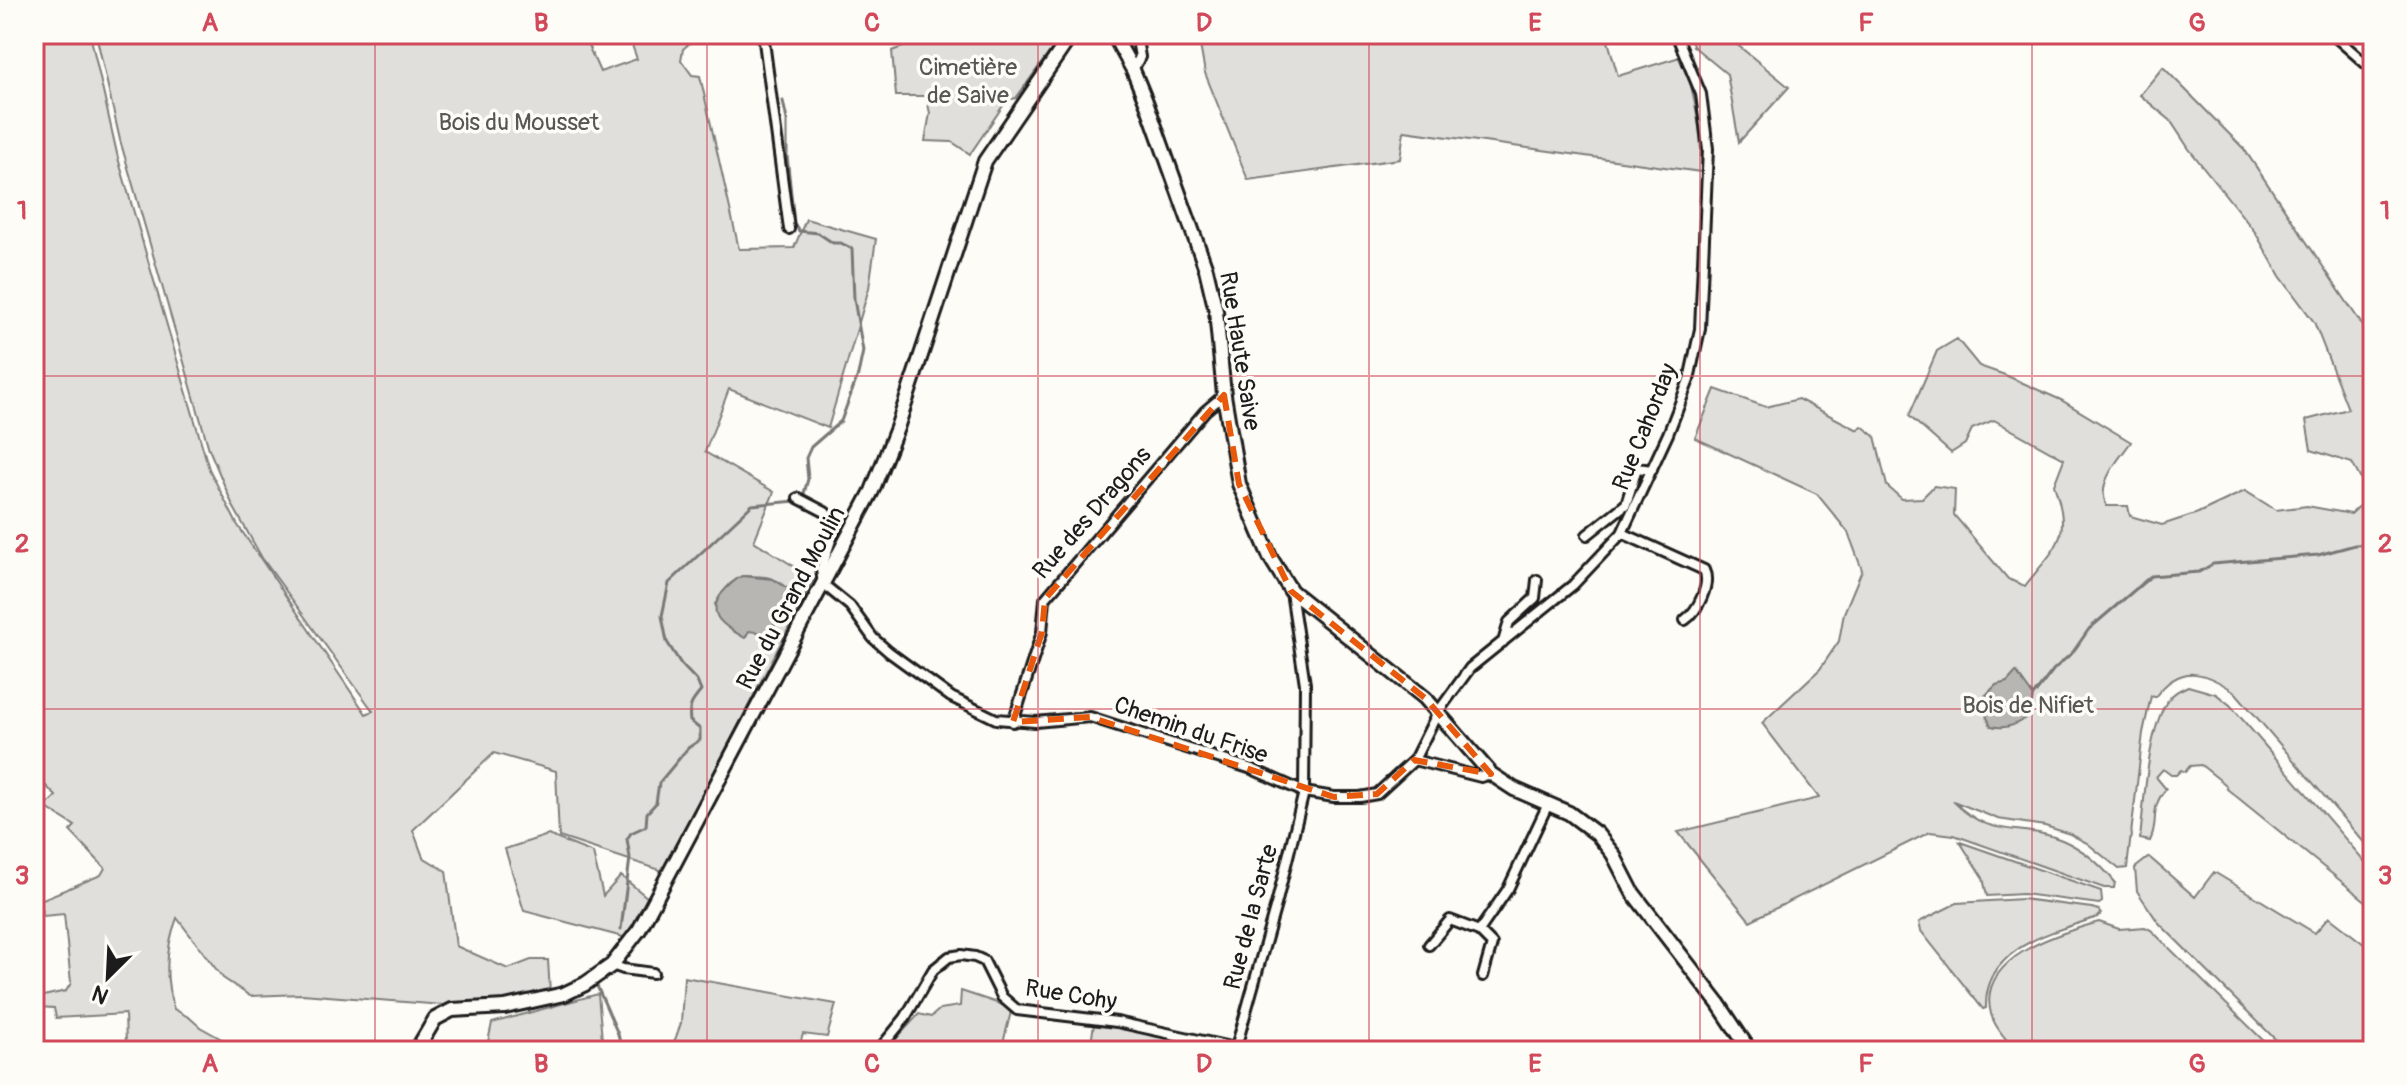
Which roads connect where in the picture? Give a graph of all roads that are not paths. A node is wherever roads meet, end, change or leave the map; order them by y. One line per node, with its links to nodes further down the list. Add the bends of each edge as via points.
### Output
1 (763, 34): 9 (street)
2 (1072, 34): 16 (street, Rue du Grand Moulin, via 985,161 888,453)
3 (1113, 34): 8 (street, Rue Haute Saive)
4 (1136, 34): 8 (street, via 1140,57)
5 (1676, 34): 11 (street, Rue Cahorday, via 1701,94 1708,149 1703,294 1689,380)
6 (2332, 34): 7 (street)
7 (2372, 66)
8 (1133, 70): 10 (street, Rue Haute Saive, via 1210,281)
9 (789, 229)
10 (1224, 395): 17 (street, Rue Haute Saive, via 1239,484 1270,557); 21 (street, Rue des Dragons, via 1045,599 1042,632)
11 (1652, 470): 13 (street, Rue Cahorday); 14 (street, via 1637,468 1626,504)
12 (800, 500): 16 (street, via 833,521 821,570)
13 (1622, 533): 18 (street, via 1707,574 1693,614); 19 (street, Rue Cahorday, via 1573,585)
14 (1587, 535)
15 (1537, 580): 19 (street, via 1535,598 1509,622)
16 (823, 584): 21 (street, Chemin du Frise, via 850,606 881,645 951,697); 28 (street, Rue du Grand Moulin, via 639,930)
17 (1291, 591): 20 (street, Rue Haute Saive); 24 (street, Rue Haute Saive, via 1305,684)
18 (1685, 620)
19 (1502, 643): 20 (street, Rue Cahorday, via 1470,668)
20 (1438, 712): 22 (street); 23 (street, Rue Haute Saive)
21 (1013, 722): 24 (street, Chemin du Frise, via 1090,717 1252,769)
22 (1414, 760): 23 (street, Rue Haute Saive, via 1481,777); 24 (street, via 1377,794 1334,797)
23 (1491, 774): 25 (street, Rue Haute Saive)
24 (1304, 792): 31 (street, Rue de la Sarte)
25 (1548, 804): 26 (street, via 1508,889); 34 (street, Rue Haute Saive, via 1597,834 1633,893)
26 (1479, 931): 27 (street, via 1450,920); 30 (street, via 1492,944)
27 (1429, 945)
28 (612, 965): 29 (street); 32 (street, Rue du Grand Moulin, via 564,994 505,1007 452,1010 435,1019)
29 (653, 973)
30 (1483, 976)
31 (1235, 1049): 33 (street, Rue Cohy, via 1117,1022 1017,1010 1002,997 984,961 961,955 933,970)
32 (416, 1051)
33 (878, 1051)
34 (1750, 1051)

